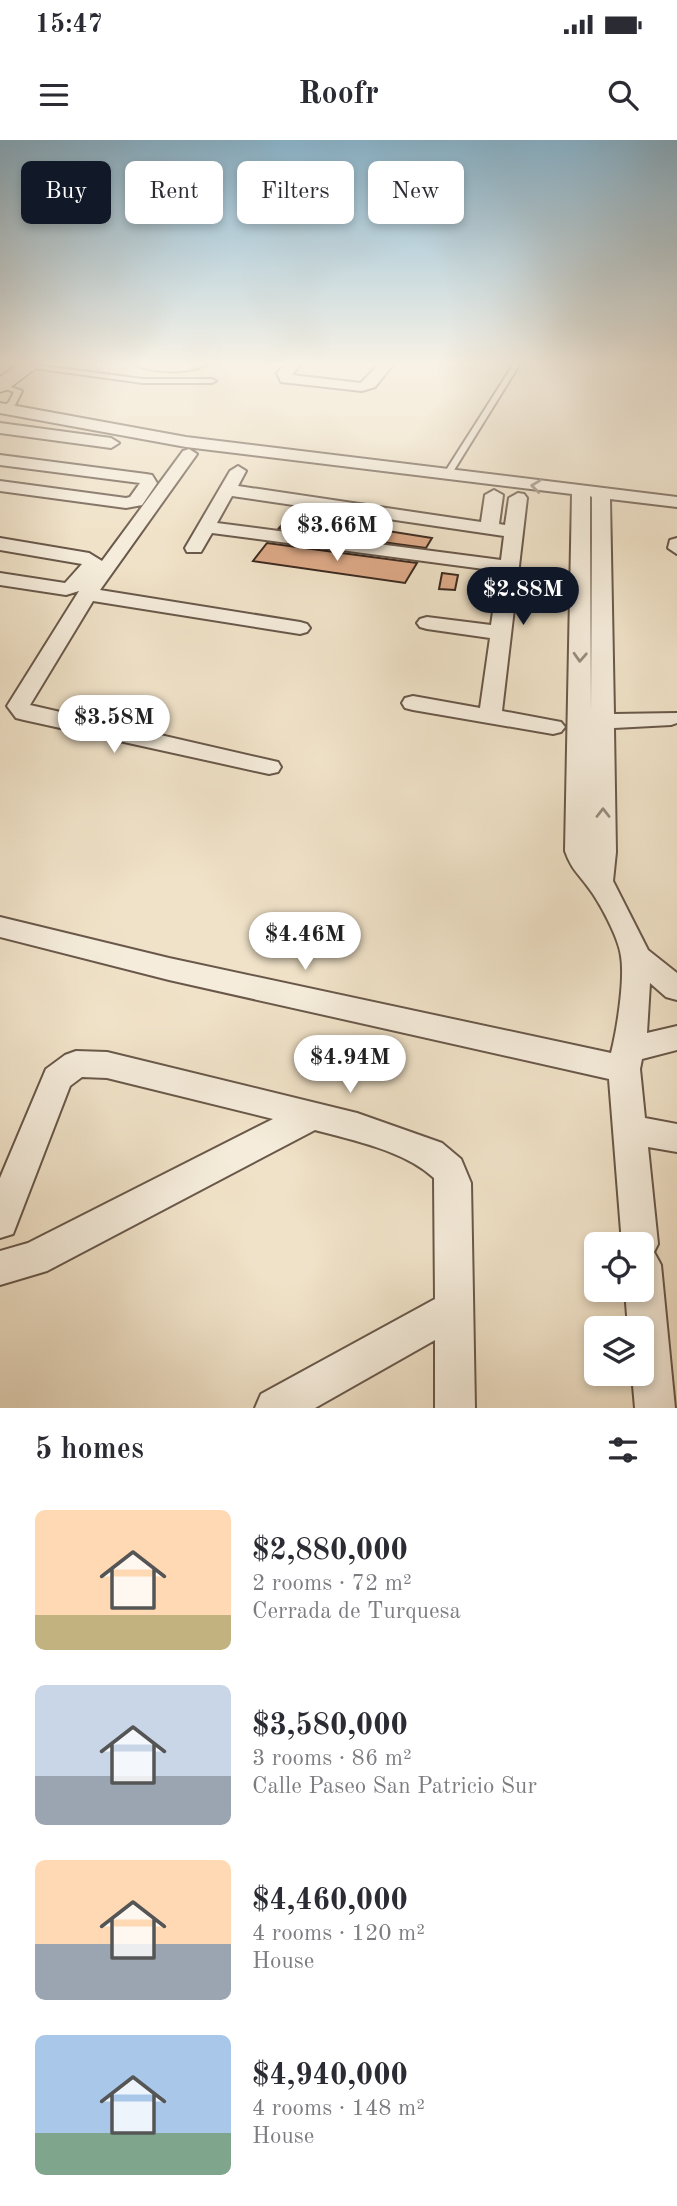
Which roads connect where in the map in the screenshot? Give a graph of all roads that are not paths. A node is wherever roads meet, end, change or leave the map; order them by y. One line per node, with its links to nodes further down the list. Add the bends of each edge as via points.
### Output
1 (73, 421): 7 (street, via 173,440)
2 (481, 421): 7 (lane)
3 (0, 428): 4 (street)
4 (189, 454): 10 (street); 22 (street)
5 (0, 460): 8 (street, via 149,483 136,501 126,503)
6 (238, 471): 9 (street)
7 (447, 475): 12 (street, one-way to 7)
8 (0, 486)
9 (228, 490): 15 (street); 16 (street)
10 (494, 495): 11 (street); 16 (street)
11 (518, 498): 12 (street); 17 (street)
12 (591, 500): 13 (street); 14 (street); 27 (street)
13 (677, 502)
14 (677, 519)
15 (208, 527): 19 (street); 20 (street)
16 (489, 529): 17 (street)
17 (516, 532): 20 (street)
18 (0, 544): 21 (street, via 93,562 75,586 66,589)
19 (194, 548)
20 (510, 567): 25 (street)
21 (0, 579)
22 (87, 594): 24 (street); 31 (street, via 19,710)
23 (427, 623): 25 (street)
24 (300, 628)
25 (502, 633): 29 (street)
26 (413, 703): 29 (street)
27 (590, 709): 28 (street); 33 (street, via 578,851 599,881)
28 (674, 714)
29 (491, 716): 30 (street)
30 (553, 727)
31 (268, 767)
32 (0, 927): 36 (street, via 169,969)
33 (636, 956): 34 (street); 36 (street, via 633,1026)
34 (677, 989)
35 (677, 1038): 36 (street)
36 (626, 1060): 38 (street)
37 (312, 1115): 40 (street, via 107,1065 76,1064 57,1078); 42 (street, via 34,1259); 44 (street, via 430,1153 449,1170 453,1183)
38 (630, 1130): 39 (street); 41 (street)
39 (677, 1138)
40 (0, 1222)
41 (639, 1232)
42 (0, 1268)
43 (646, 1302): 47 (street)
44 (454, 1309): 45 (street); 46 (street)
45 (275, 1408)
46 (455, 1408)
47 (656, 1408)

